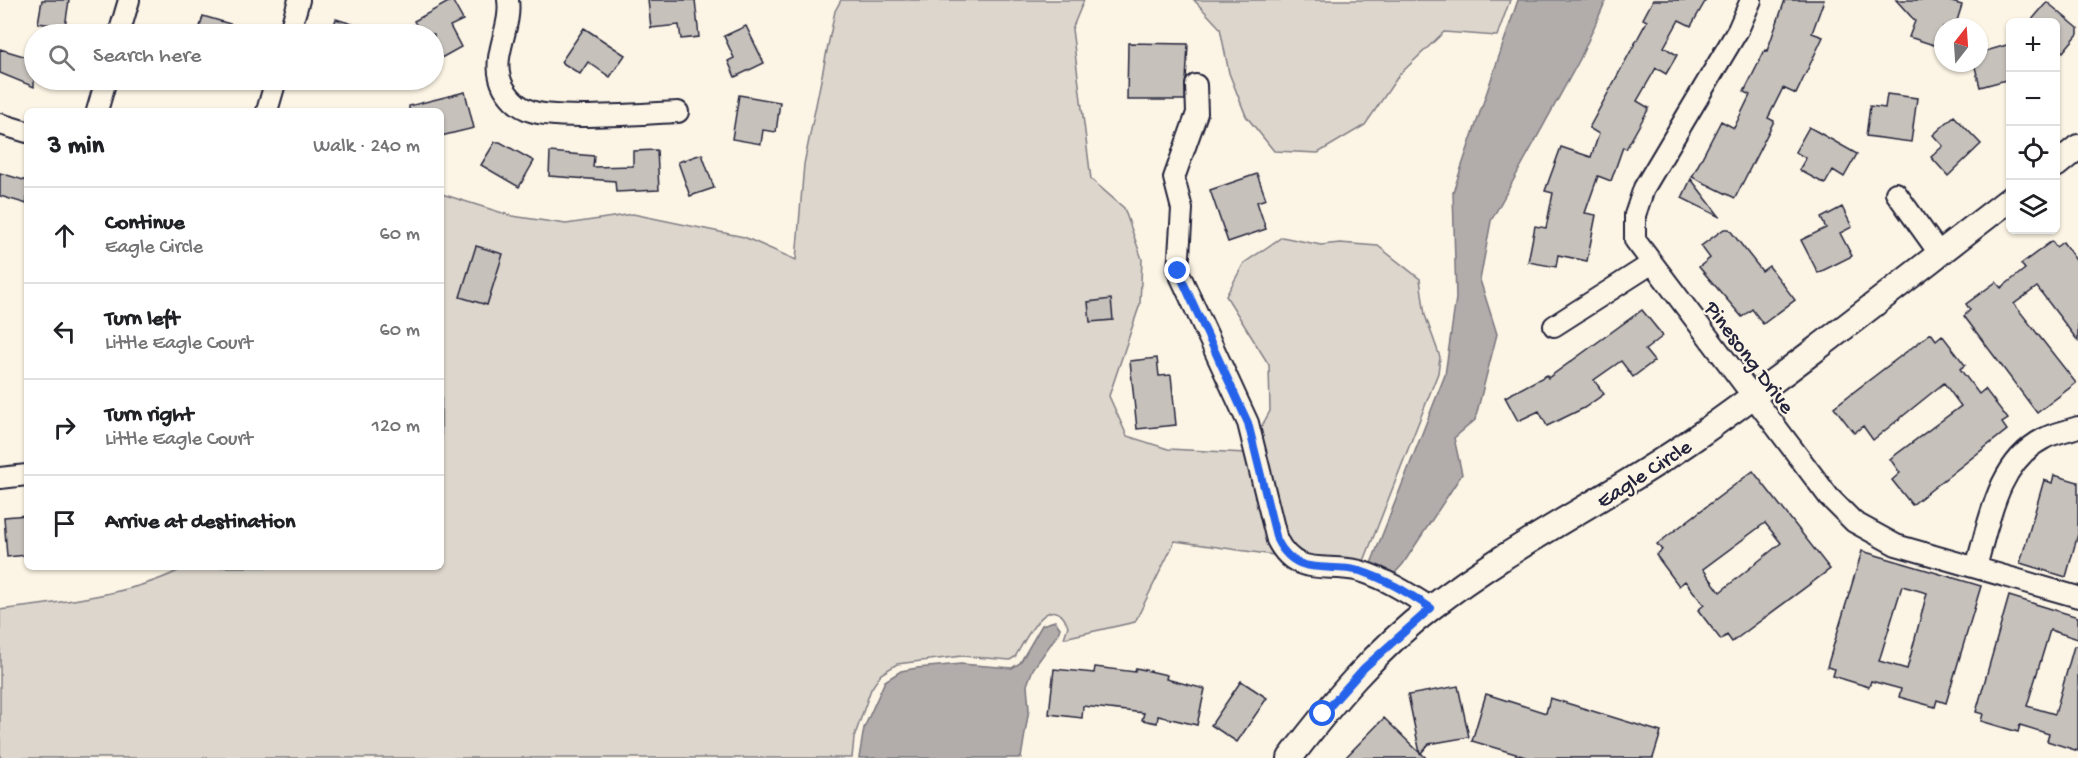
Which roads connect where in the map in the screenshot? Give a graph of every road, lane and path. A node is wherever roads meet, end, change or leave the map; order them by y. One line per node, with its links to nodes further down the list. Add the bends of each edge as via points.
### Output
1 (129, 0): 5 (street)
2 (299, 0): 6 (street)
3 (508, 0): 12 (street, via 500,77 509,96 526,110 548,116)
4 (1751, 0): 20 (street, Pinesong Drive, via 1738,30 1644,188 1635,215 1635,240)
5 (122, 24)
6 (292, 24)
7 (1196, 85): 28 (street, via 1197,113 1174,178 1182,209 1178,271 1248,423 1277,540 1285,555 1297,562 1327,570 1358,571 1399,587)
8 (103, 90): 10 (street)
9 (273, 90): 11 (street)
10 (98, 108)
11 (268, 108)
12 (678, 112)
13 (0, 124): 14 (street)
14 (24, 131)
15 (2077, 149): 16 (street)
16 (2060, 161)
17 (1896, 193): 19 (street)
18 (2006, 202): 19 (street, Eagle Circle)
19 (1939, 253): 22 (street, Eagle Circle)
20 (1651, 264): 21 (street); 22 (street, Pinesong Drive)
21 (1554, 326)
22 (1752, 396): 26 (street, Pinesong Drive, via 1829,497 1854,522 1896,545); 28 (street, Eagle Circle, via 1695,438)
23 (2078, 427): 26 (street, via 2042,439 2015,462 1999,489)
24 (24, 475): 25 (street)
25 (0, 478)
26 (1976, 567): 27 (street, Pinesong Drive)
27 (2078, 597)
28 (1431, 608): 29 (street, Eagle Circle, via 1364,668)
29 (1290, 758)

